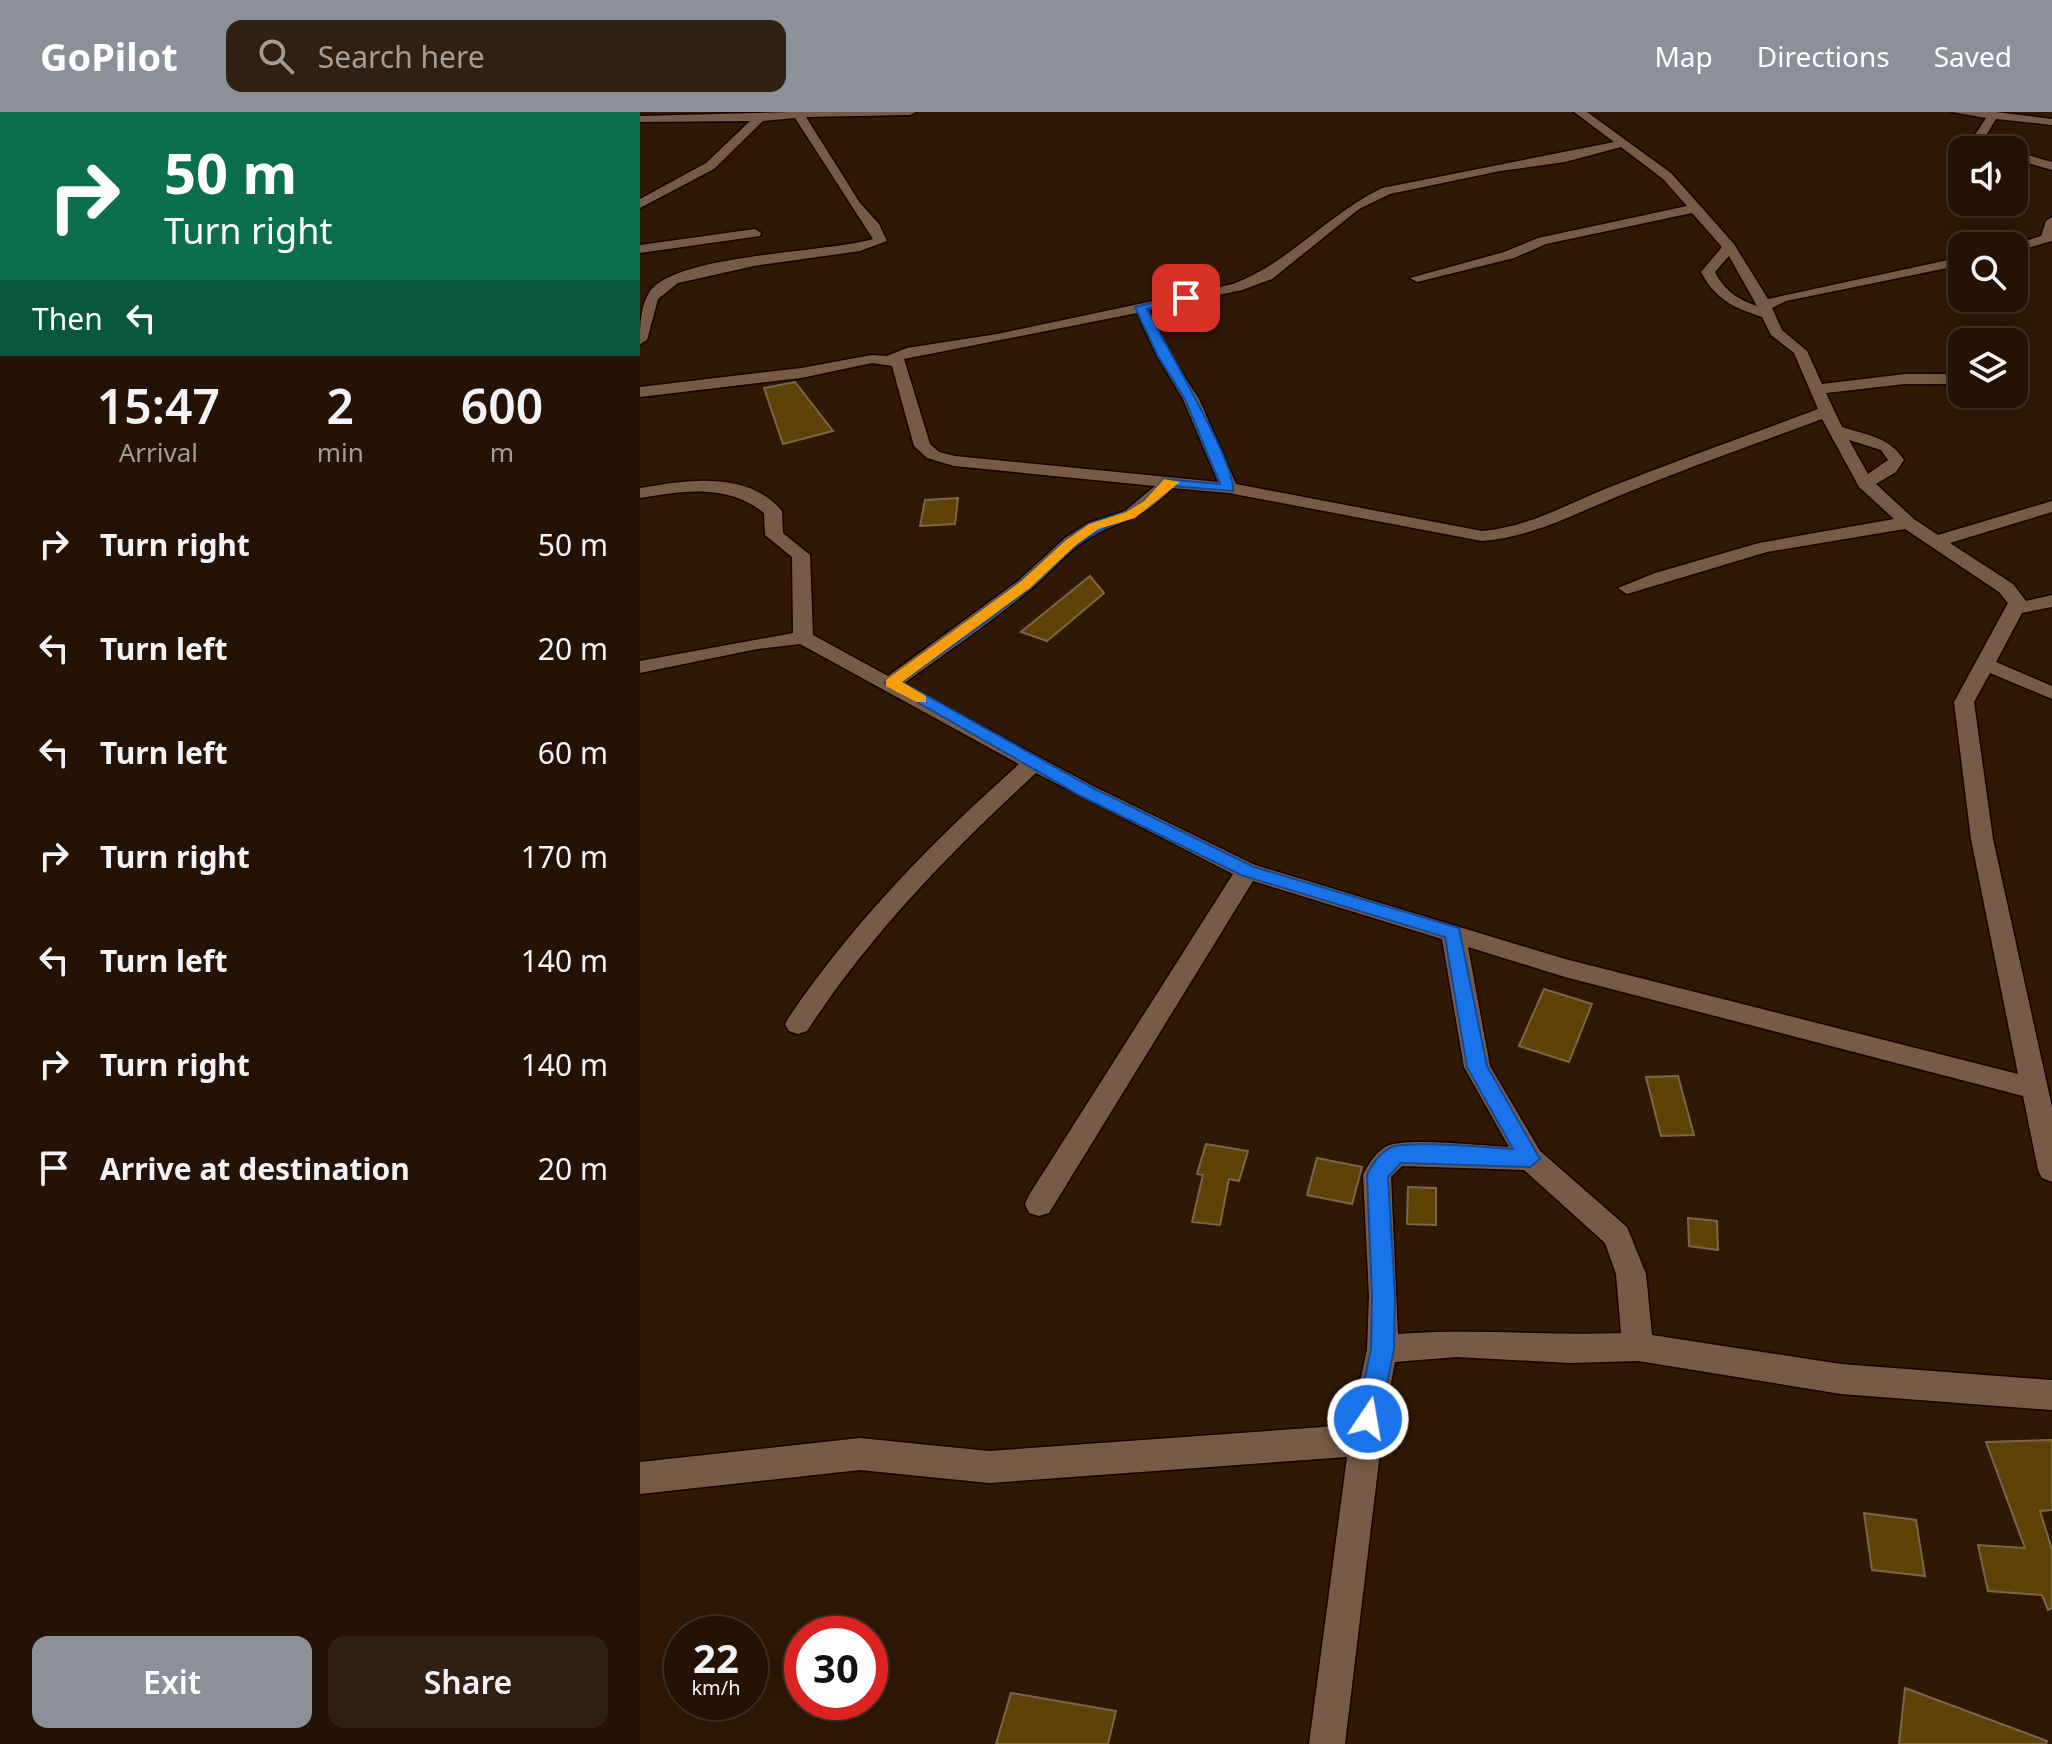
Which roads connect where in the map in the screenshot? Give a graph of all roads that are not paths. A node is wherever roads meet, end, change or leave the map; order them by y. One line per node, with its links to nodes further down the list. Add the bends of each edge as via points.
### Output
1 (910, 112): 4 (street)
2 (1580, 112): 10 (street)
3 (1958, 112): 5 (street)
4 (806, 114): 6 (street); 24 (street, via 880,241 678,277 660,287 646,308)
5 (1992, 114): 8 (street); 9 (street)
6 (760, 117): 7 (street); 13 (street, via 710,166)
7 (640, 119)
8 (2052, 122)
9 (1980, 136)
10 (1624, 143): 14 (street, via 1667,176); 22 (street, via 1386,191 1355,206 1267,276)
11 (2028, 159): 12 (street)
12 (2052, 166)
13 (640, 204)
14 (1696, 208): 18 (street); 21 (street, via 1543,241 1496,259)
15 (2051, 225): 17 (street, via 2047,238)
16 (755, 233): 19 (street)
17 (2028, 244)
18 (1729, 247): 23 (street); 23 (street, via 1708,272 1717,292)
19 (640, 249)
20 (1948, 264): 23 (street, via 1782,298)
21 (1417, 278)
22 (1141, 307): 25 (street); 33 (street, via 1191,399)
23 (1765, 310): 27 (street, via 1776,332 1800,351)
24 (640, 340)
25 (893, 359): 28 (street); 31 (street, via 922,446 933,455)
26 (1948, 379): 27 (street)
27 (1819, 389): 29 (street)
28 (640, 392)
29 (1828, 411): 30 (street); 33 (street, via 1504,535 1451,533)
30 (1835, 430): 32 (street); 32 (street, via 1887,447 1896,460)
31 (1168, 482): 33 (street); 44 (street, via 1131,515 1094,527 1071,542 1025,585)
32 (1865, 483): 36 (street)
33 (1229, 488)
34 (640, 493): 41 (street, via 720,486 746,492 773,511 774,535 801,555)
35 (2052, 506): 37 (street)
36 (1908, 523): 37 (street); 38 (street, via 1785,540)
37 (1934, 542): 40 (street, via 2006,588 2018,603)
38 (1627, 588)
39 (2052, 601): 40 (street)
40 (2016, 609): 42 (street)
41 (803, 638): 43 (street); 44 (street)
42 (1985, 664): 45 (street); 50 (street, via 1964,702 1982,839)
43 (640, 667)
44 (892, 683): 46 (street)
45 (2052, 693)
46 (1035, 762): 47 (street); 49 (street, via 894,897 830,972)
47 (1247, 871): 48 (street); 53 (street)
48 (1453, 933): 50 (street, via 1565,968); 51 (street, via 1477,1067)
49 (798, 1024)
50 (2034, 1088): 52 (street)
51 (1530, 1159): 54 (street, via 1617,1236 1631,1274); 55 (street, via 1398,1154 1387,1161 1377,1175)
52 (2052, 1170)
53 (1039, 1204)
54 (1638, 1347): 55 (street, via 1457,1343); 56 (street, via 1841,1379)
55 (1382, 1349): 57 (street)
56 (2052, 1395)
57 (1365, 1440): 58 (street, via 989,1467 860,1454); 59 (street)
58 (640, 1478)
59 (1327, 1744)

